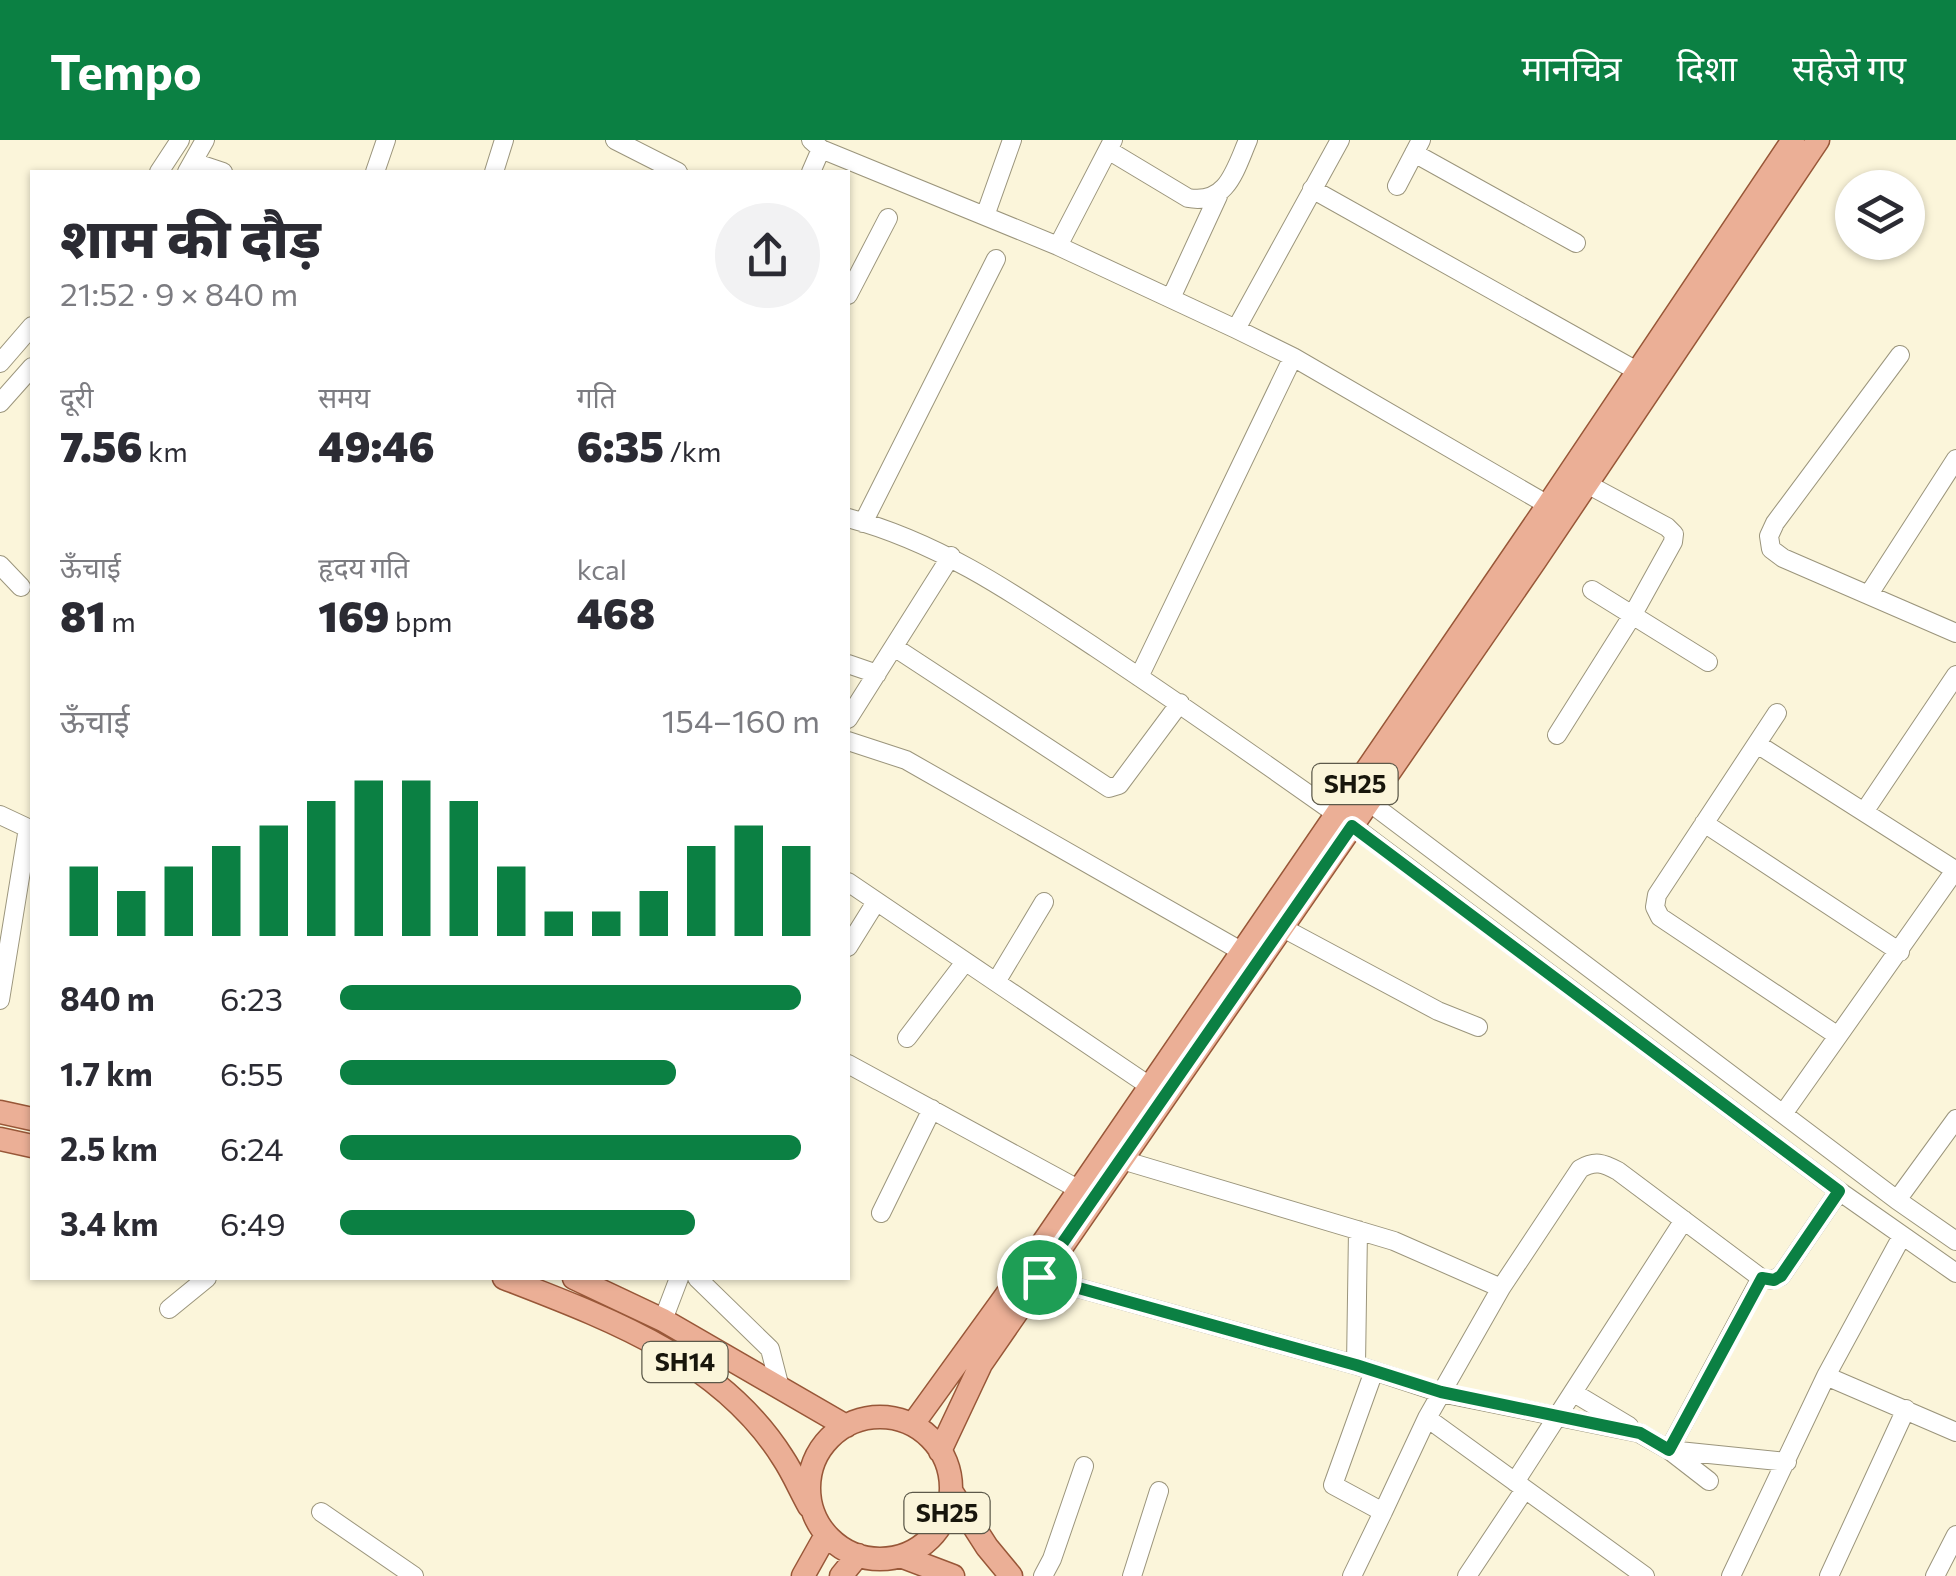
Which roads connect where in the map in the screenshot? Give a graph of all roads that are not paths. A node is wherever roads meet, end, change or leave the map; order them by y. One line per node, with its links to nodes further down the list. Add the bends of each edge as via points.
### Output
1 (180, 140): 15 (street)
2 (205, 140): 14 (street)
3 (386, 140): 16 (street)
4 (504, 140): 17 (street)
5 (615, 140): 18 (street)
6 (1012, 140): 23 (street)
7 (1248, 140): 22 (street)
8 (1340, 140): 21 (street)
9 (1793, 140): 36 (main road, SH25)
10 (1818, 140): 39 (main road, SH25)
11 (816, 145): 19 (street); 23 (street)
12 (1111, 145): 22 (street, via 1188,198); 26 (street)
13 (1418, 146): 20 (street); 25 (street)
14 (190, 167)
15 (159, 170)
16 (377, 170)
17 (495, 170)
18 (674, 170)
19 (811, 170)
20 (1396, 186)
21 (1312, 189): 31 (street); 36 (street)
22 (1218, 196): 29 (street)
23 (985, 216): 26 (street)
24 (888, 218): 28 (street)
25 (1576, 243)
26 (1058, 246): 29 (street)
27 (996, 259): 41 (street)
28 (850, 292)
29 (1171, 298): 31 (street)
30 (30, 328): 34 (street)
31 (1236, 328): 33 (street)
32 (1900, 355): 46 (street, via 1769,536 1771,549 1783,558)
33 (1293, 356): 40 (street); 54 (street)
34 (0, 363)
35 (30, 369): 37 (street)
36 (1637, 371): 40 (main road, SH25)
37 (0, 404)
38 (1956, 459): 46 (street)
39 (1586, 484): 47 (street, via 1674,534); 61 (main road, SH25)
40 (1548, 504): 64 (main road, SH25)
41 (855, 520): 42 (street)
42 (951, 556): 49 (street); 54 (street)
43 (0, 564): 44 (street)
44 (21, 587)
45 (1592, 590): 47 (street)
46 (1869, 594): 48 (street)
47 (1632, 616): 50 (street); 58 (street)
48 (1956, 633)
49 (894, 647): 52 (street); 55 (street, via 1109,788 1119,785)
50 (1708, 662)
51 (850, 665): 52 (street)
52 (876, 674): 57 (street)
53 (1956, 675): 62 (street)
54 (1140, 677): 55 (street)
55 (1180, 703): 64 (street)
56 (1778, 713): 60 (street)
57 (850, 716)
58 (1557, 735)
59 (850, 743): 73 (street, via 906,760)
60 (1757, 744): 62 (street); 65 (street)
61 (1369, 802): 64 (main road, SH25); 85 (street)
62 (1864, 812): 67 (street)
63 (0, 815): 66 (street)
64 (1344, 819): 71 (main road, SH25); 73 (main road, SH25); 92 (street)
65 (1704, 823): 74 (street); 79 (street, via 1657,895 1660,917)
66 (30, 829): 77 (street)
67 (1956, 870): 74 (street)
68 (850, 883): 69 (street)
69 (876, 902): 72 (street); 75 (street)
70 (1044, 902): 76 (street)
71 (1283, 928): 78 (street); 90 (main road, SH25)
72 (850, 944)
73 (1241, 951): 82 (main road, SH25)
74 (1900, 952): 79 (street)
75 (965, 962): 76 (street); 80 (street)
76 (996, 982): 82 (street)
77 (0, 1000)
78 (1478, 1027)
79 (1838, 1036): 85 (street)
80 (907, 1038)
81 (850, 1065): 83 (street)
82 (1148, 1085): 91 (main road, SH25)
83 (932, 1109): 91 (street); 94 (street)
84 (0, 1112): 86 (main road)
85 (1783, 1114): 93 (street)
86 (30, 1118)
87 (1956, 1119): 93 (street)
88 (0, 1139): 89 (main road)
89 (30, 1146)
90 (1122, 1160): 96 (street); 100 (main road, SH25)
91 (1078, 1189): 118 (main road, SH25)
92 (1839, 1191): 97 (street); 101 (street, via 1781,1276)
93 (1898, 1200): 98 (street)
94 (881, 1213)
95 (1684, 1220): 101 (street); 107 (street, via 1618,1171 1592,1162 1580,1169); 114 (street)
96 (1358, 1230): 107 (street); 110 (street)
97 (1902, 1236): 99 (street); 111 (street)
98 (1956, 1241)
99 (1956, 1273)
100 (1039, 1277): 110 (street); 123 (main road, SH25, via 981,1364)
101 (1762, 1278): 122 (street)
102 (205, 1280): 108 (street)
103 (509, 1280): 132 (main road, SH14, via 620,1326 725,1390 782,1457)
104 (578, 1280): 109 (main road, SH14)
105 (678, 1280): 109 (street)
106 (700, 1280): 112 (street, via 770,1349)
107 (1500, 1288): 113 (street)
108 (169, 1309)
109 (664, 1320): 112 (main road, SH14)
110 (1365, 1368): 113 (street); 131 (street, via 1333,1485)
111 (1826, 1376): 115 (street); 124 (street)
112 (778, 1384): 119 (main road, SH14)
113 (1441, 1392): 116 (street); 117 (street)
114 (1574, 1392): 116 (street); 121 (street)
115 (1906, 1409): 120 (street); 148 (street)
116 (1558, 1416): 121 (street); 127 (street)
117 (1427, 1418): 127 (street); 131 (street)
118 (913, 1424): 119 (main road, via 868,1418); 123 (main road, SH25)
119 (846, 1426): 132 (main road, via 813,1463)
120 (1956, 1432)
121 (1640, 1433): 122 (street)
122 (1669, 1450): 124 (street); 126 (street)
123 (940, 1451): 129 (main road, SH25)
124 (1787, 1462): 147 (street)
125 (1084, 1466): 142 (street)
126 (1709, 1481)
127 (1520, 1486): 145 (street); 146 (street)
128 (1159, 1490): 143 (street)
129 (952, 1494): 136 (main road, SH25, via 945,1521 928,1543); 141 (main road)
130 (320, 1512): 137 (street)
131 (1383, 1512): 144 (street)
132 (812, 1513): 134 (main road)
133 (1956, 1534): 149 (street)
134 (826, 1535): 135 (main road); 138 (main road)
135 (858, 1556): 136 (main road, SH25); 139 (main road)
136 (903, 1557): 140 (main road)
137 (414, 1576)
138 (802, 1576)
139 (841, 1576)
140 (953, 1576)
141 (1011, 1576)
142 (1043, 1576)
143 (1132, 1576)
144 (1352, 1576)
145 (1467, 1576)
146 (1645, 1576)
147 (1731, 1576)
148 (1829, 1576)
149 (1935, 1576)

